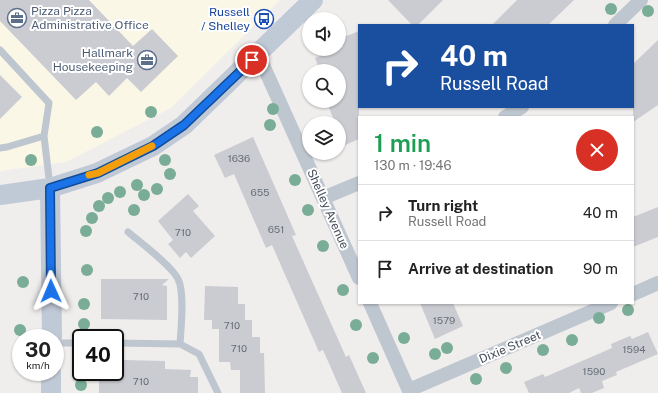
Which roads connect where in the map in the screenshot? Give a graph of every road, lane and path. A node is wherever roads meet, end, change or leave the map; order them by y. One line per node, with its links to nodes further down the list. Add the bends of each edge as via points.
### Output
1 (312, 0): 5 (street)
2 (641, 0): 3 (street)
3 (616, 24)
4 (0, 50): 8 (lane, via 49,103)
5 (258, 54): 11 (street, via 184,125 153,146 98,173); 13 (street, Shelley Avenue)
6 (520, 108): 7 (street)
7 (507, 116)
8 (44, 136): 9 (lane); 11 (lane)
9 (0, 148)
10 (358, 183): 13 (street)
11 (50, 188): 12 (street); 20 (street)
12 (0, 195)
13 (323, 198): 15 (street, Shelley Avenue)
14 (128, 232): 22 (lane, via 166,264 178,279 182,300)
15 (358, 276)
16 (658, 283): 17 (street)
17 (634, 294)
18 (370, 304): 24 (street)
19 (609, 304): 24 (street, Dixie Street)
20 (52, 329)
21 (124, 344): 22 (lane)
22 (180, 344): 26 (lane, via 199,354)
23 (51, 381): 25 (street)
24 (410, 392)
25 (51, 393)
26 (218, 393)

